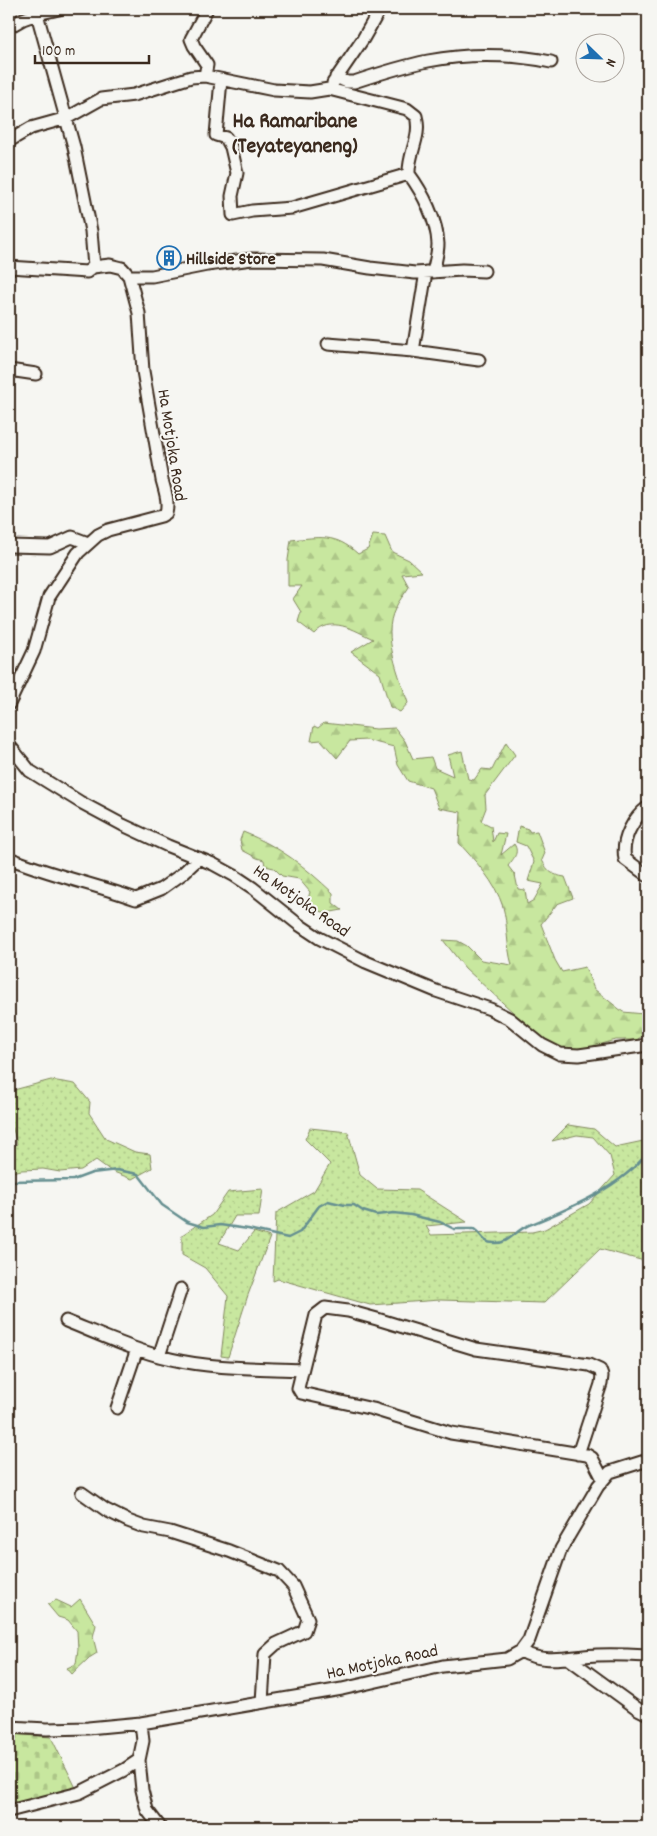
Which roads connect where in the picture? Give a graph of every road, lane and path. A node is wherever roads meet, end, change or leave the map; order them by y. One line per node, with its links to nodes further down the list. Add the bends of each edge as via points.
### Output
1 (58, 9): 4 (street)
2 (207, 9): 7 (street, via 192,39 207,65)
3 (380, 9): 8 (street)
4 (37, 14): 5 (street); 11 (street)
5 (9, 27)
6 (551, 62): 8 (street, via 494,55 430,61 354,82)
7 (205, 76): 9 (street); 11 (street, via 191,77 134,95 100,99)
8 (336, 77): 10 (street)
9 (221, 80): 10 (street, via 274,90 310,92); 13 (street, via 216,134 226,138 231,147 236,173 233,214 292,208)
10 (329, 89): 13 (street, via 398,106 416,116 418,135)
11 (67, 118): 12 (street, via 31,128); 15 (street, via 85,200)
12 (9, 141)
13 (409, 174): 17 (street, via 436,229 438,245)
14 (9, 266): 15 (street, via 87,272)
15 (94, 267): 18 (street, via 122,268)
16 (484, 271): 17 (street)
17 (430, 272): 18 (street, via 370,268 323,260 252,259 152,276); 20 (street)
18 (129, 276): 24 (street, Ha Motjoka Road, via 139,312 143,371 167,508 161,516 108,530)
19 (328, 344): 20 (street)
20 (413, 351): 21 (street)
21 (479, 360)
22 (9, 370): 23 (street)
23 (36, 374)
24 (88, 543): 25 (street, via 72,537 50,547); 26 (street, Ha Motjoka Road, via 48,597 34,651)
25 (9, 546)
26 (9, 704)
27 (9, 745): 30 (street, Ha Motjoka Road, via 30,771 80,802)
28 (648, 807): 31 (street, via 634,821 624,852 625,859)
29 (9, 858): 30 (street, via 136,899 161,889)
30 (199, 858): 32 (street, Ha Motjoka Road, via 254,888 298,924 340,949 436,991 497,1012 560,1054 579,1055)
31 (648, 876)
32 (648, 1045)
33 (181, 1289): 36 (street)
34 (66, 1321): 35 (street)
35 (137, 1349): 36 (street); 38 (street)
36 (159, 1356): 37 (street, via 215,1365)
37 (302, 1370): 39 (street, via 300,1393 374,1409 450,1433); 39 (street, via 316,1315 325,1308 348,1311 476,1349 589,1365 600,1370 602,1376)
38 (117, 1408)
39 (578, 1454): 41 (street, via 592,1458)
40 (648, 1460): 41 (street, via 617,1469)
41 (603, 1479): 43 (street, via 561,1549 534,1631)
42 (82, 1493): 46 (street, via 128,1521 229,1551 279,1571 293,1586 308,1619 304,1630 276,1644 265,1654)
43 (521, 1651): 45 (street, via 530,1657); 46 (street, Ha Motjoka Road, via 507,1658 443,1666 342,1689)
44 (648, 1656): 45 (street)
45 (568, 1658): 47 (street)
46 (262, 1702): 48 (street, Ha Motjoka Road)
47 (648, 1714)
48 (141, 1722): 49 (street, Ha Motjoka Road, via 88,1728); 50 (street, via 143,1741)
49 (9, 1727)
50 (139, 1760): 51 (street, via 79,1793); 52 (street, via 147,1810)
51 (9, 1811)
52 (160, 1827)

